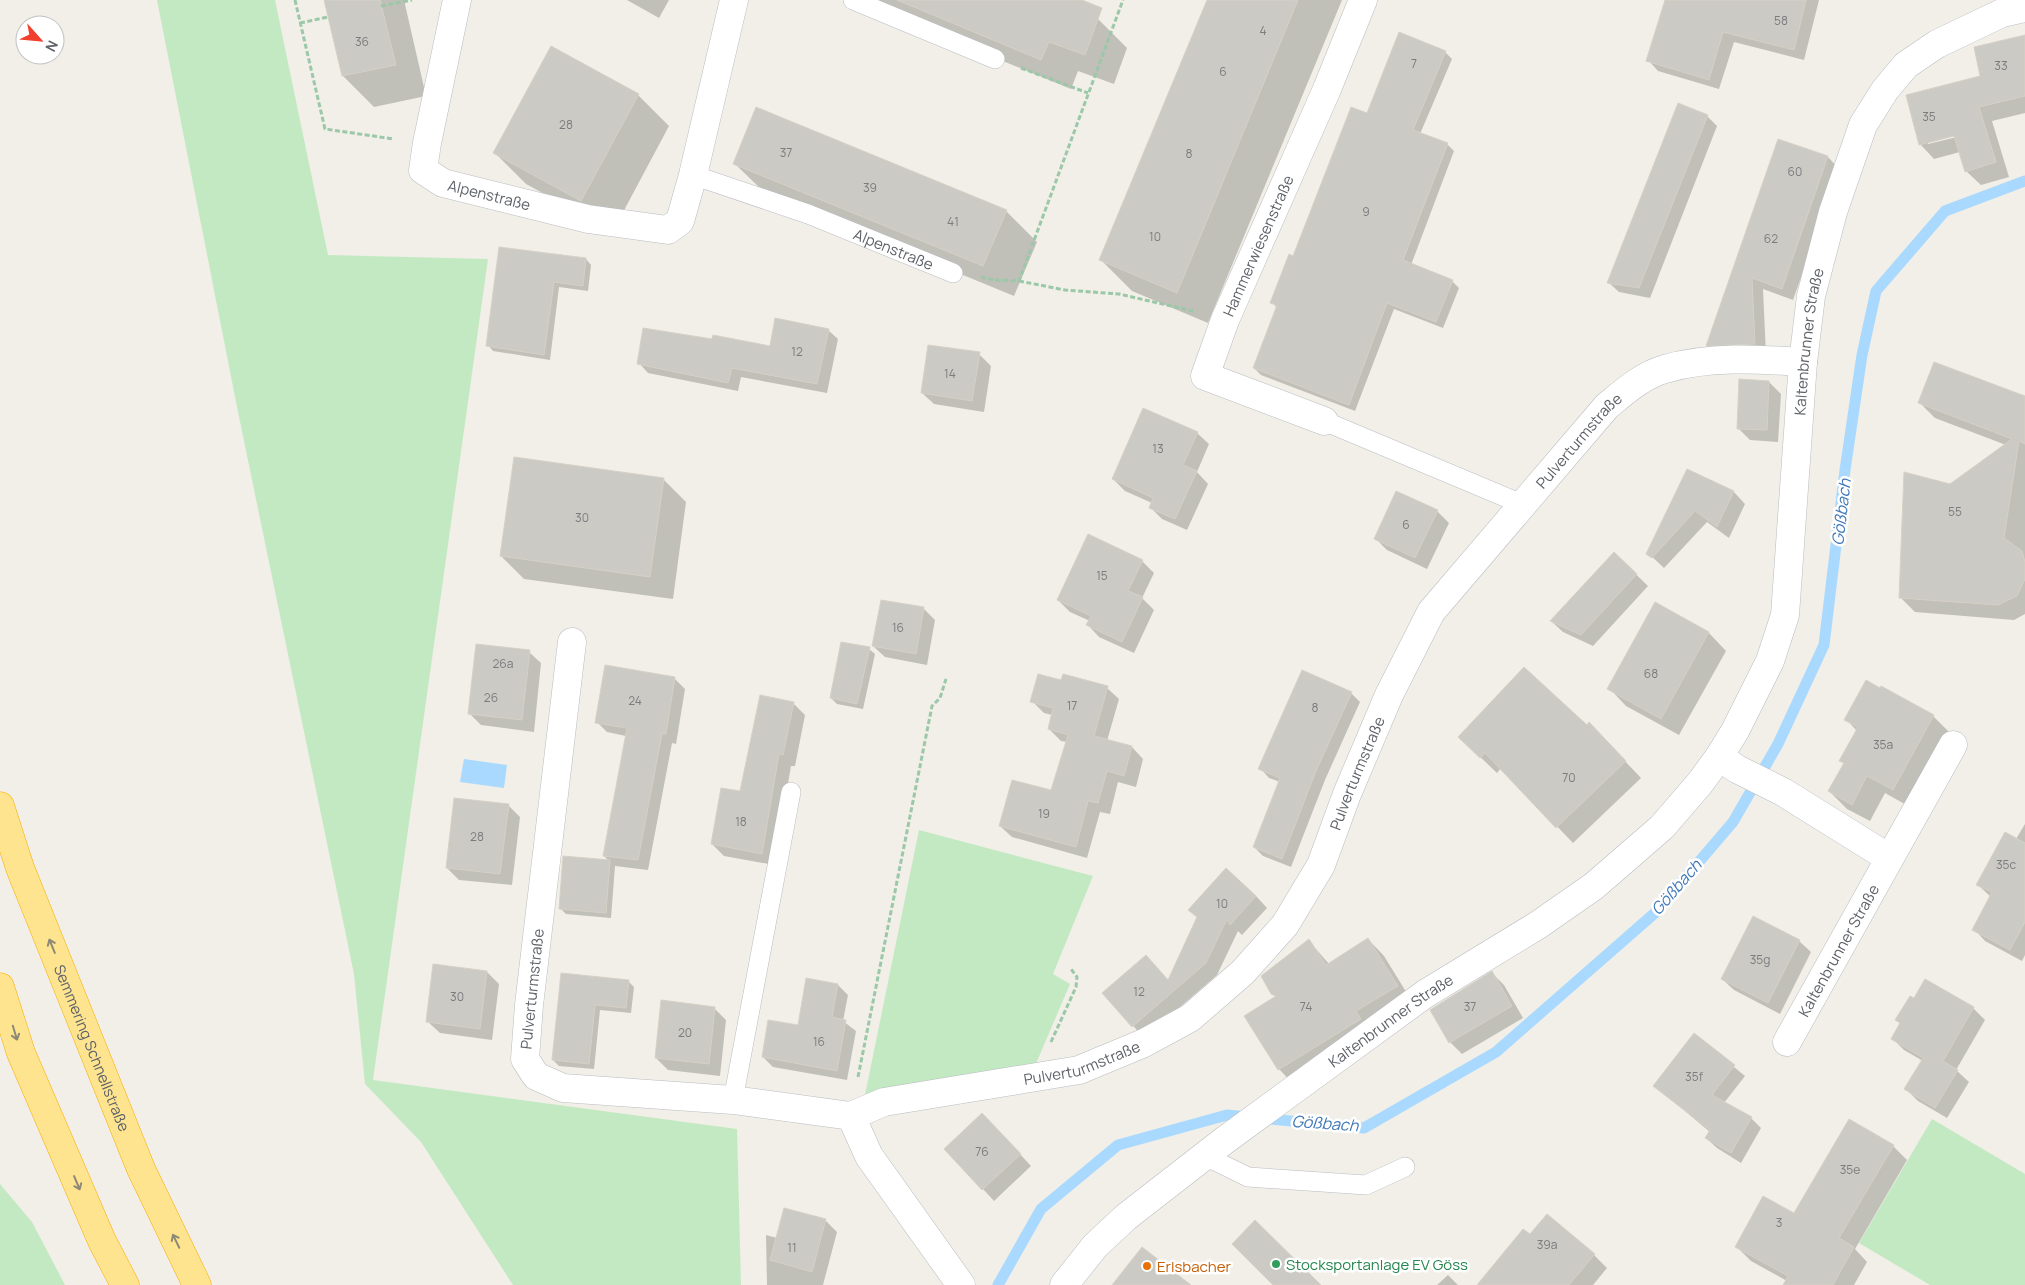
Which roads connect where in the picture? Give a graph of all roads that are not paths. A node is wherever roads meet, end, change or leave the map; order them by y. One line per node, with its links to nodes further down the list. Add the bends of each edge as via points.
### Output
1 (457, 0): 7 (street, Alpenstraße, via 423,170 443,183 588,219 668,230 680,220)
2 (734, 0): 7 (street, Alpenstraße)
3 (853, 0): 6 (lane)
4 (1363, 0): 10 (street, Hammerwiesenstraße, via 1225,320 1205,376)
5 (2025, 8): 9 (street, Kaltenbrunner Straße, via 2002,13 1937,44 1906,65 1885,90 1863,125 1833,212 1811,296)
6 (995, 59)
7 (693, 175): 8 (lane, Alpenstraße, via 808,214)
8 (953, 273)
9 (1803, 362): 11 (street, Pulverturmstraße, via 1706,361 1664,369 1630,386 1607,406); 14 (street, Kaltenbrunner Straße, via 1785,615 1770,661)
10 (1324, 421): 11 (lane)
11 (1524, 505): 21 (street, Pulverturmstraße, via 1432,612 1389,695 1321,865 1285,925 1244,972 1190,1018 1144,1043 1079,1070 884,1102)
12 (572, 642): 20 (street, Pulverturmstraße, via 525,1059 536,1076 563,1088)
13 (1953, 745): 17 (street, Kaltenbrunner Straße)
14 (1728, 763): 17 (street, via 1783,792); 22 (street, Kaltenbrunner Straße, via 1662,828 1594,886 1538,925 1425,994)
15 (791, 792): 20 (lane)
16 (0, 806): 25 (highway, Semmering Schnellstraße, one-way to 16, via 141,1169 20,868)
17 (1889, 858): 19 (street, Kaltenbrunner Straße)
18 (0, 987): 24 (highway, one-way to 24, via 21,1053 102,1241)
19 (1787, 1042)
20 (733, 1100): 21 (street, Pulverturmstraße)
21 (851, 1116): 26 (street, via 869,1156)
22 (1204, 1156): 23 (lane, via 1248,1177 1366,1185); 27 (street, Kaltenbrunner Straße, via 1126,1217 1095,1246)
23 (1405, 1167)
24 (125, 1285)
25 (197, 1285)
26 (961, 1285)
27 (1064, 1285)

